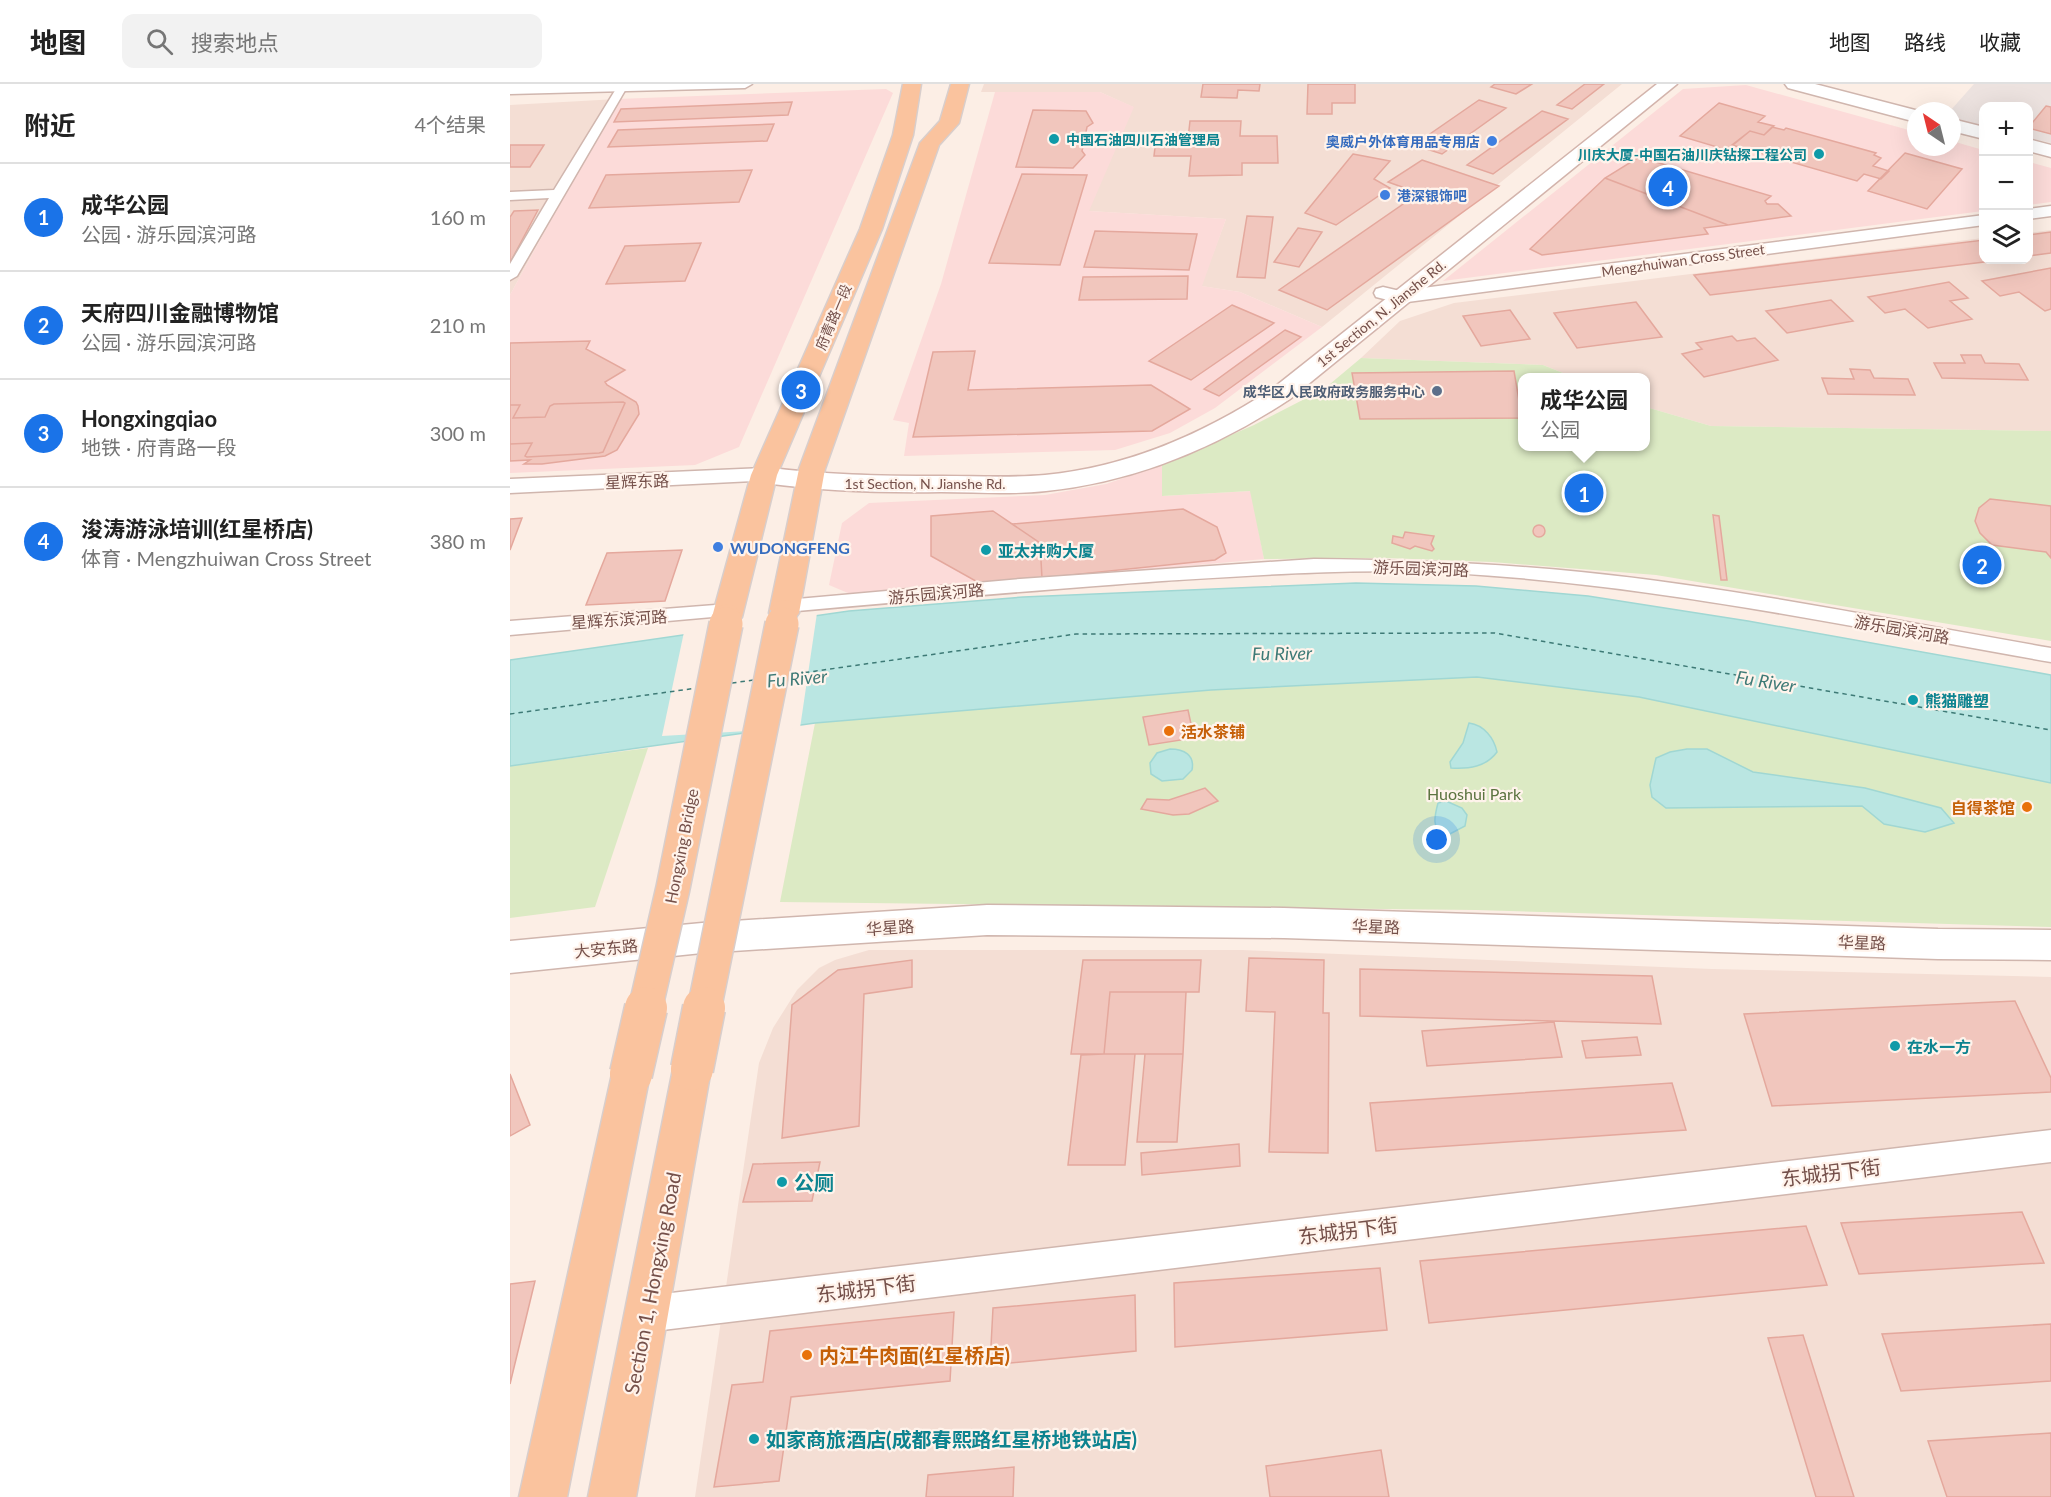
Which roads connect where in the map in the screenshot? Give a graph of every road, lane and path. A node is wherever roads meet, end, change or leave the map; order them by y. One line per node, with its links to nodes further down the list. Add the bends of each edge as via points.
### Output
1 (745, 84): 6 (street)
2 (960, 84): 13 (main road, 府青路一段, via 949,123)
3 (1650, 84): 22 (main road, 1st Section, N. Jianshe Rd.)
4 (1668, 84): 22 (main road, 1st Section, N. Jianshe Rd.)
5 (1794, 84): 9 (main road)
6 (621, 87): 8 (street); 16 (street)
7 (920, 88): 24 (main road, 府青路一段, via 871,229)
8 (510, 89)
9 (1907, 114)
10 (931, 119): 13 (main road)
11 (1961, 127): 12 (main road)
12 (1979, 132)
13 (930, 143): 23 (main road, 府青路一段)
14 (2033, 146): 15 (main road)
15 (2051, 151)
16 (558, 194): 17 (street); 21 (street)
17 (510, 196)
18 (2051, 211): 19 (street)
19 (2033, 213)
20 (1979, 221): 22 (street, Mengzhuiwan Cross Street)
21 (510, 276)
22 (1391, 295): 23 (main road, 1st Section, N. Jianshe Rd., via 1281,394 1209,438 1156,460 1044,483 867,485)
23 (811, 475): 24 (main road, 1st Section, N. Jianshe Rd.); 26 (main road, 府青路一段)
24 (764, 476): 25 (street, 星辉东路); 27 (main road, 府青路一段)
25 (510, 486)
26 (785, 610): 29 (street, 游乐园滨河路, via 1020,585 1314,565 1449,567 1582,578 1715,596); 34 (main road, Section 1, Hongxing Road, bridge)
27 (728, 613): 28 (street, 星辉东滨河路); 35 (main road, Hongxing Bridge, bridge)
28 (510, 628)
29 (2051, 655)
30 (702, 938): 31 (main road, 华星路, via 987,920 1284,923); 32 (main road, 大安东路)
31 (2051, 945)
32 (510, 957)
33 (2051, 1146): 34 (street, 东城拐下街)
34 (646, 1314): 36 (main road, Section 1, Hongxing Road)
35 (543, 1497)
36 (612, 1497)

